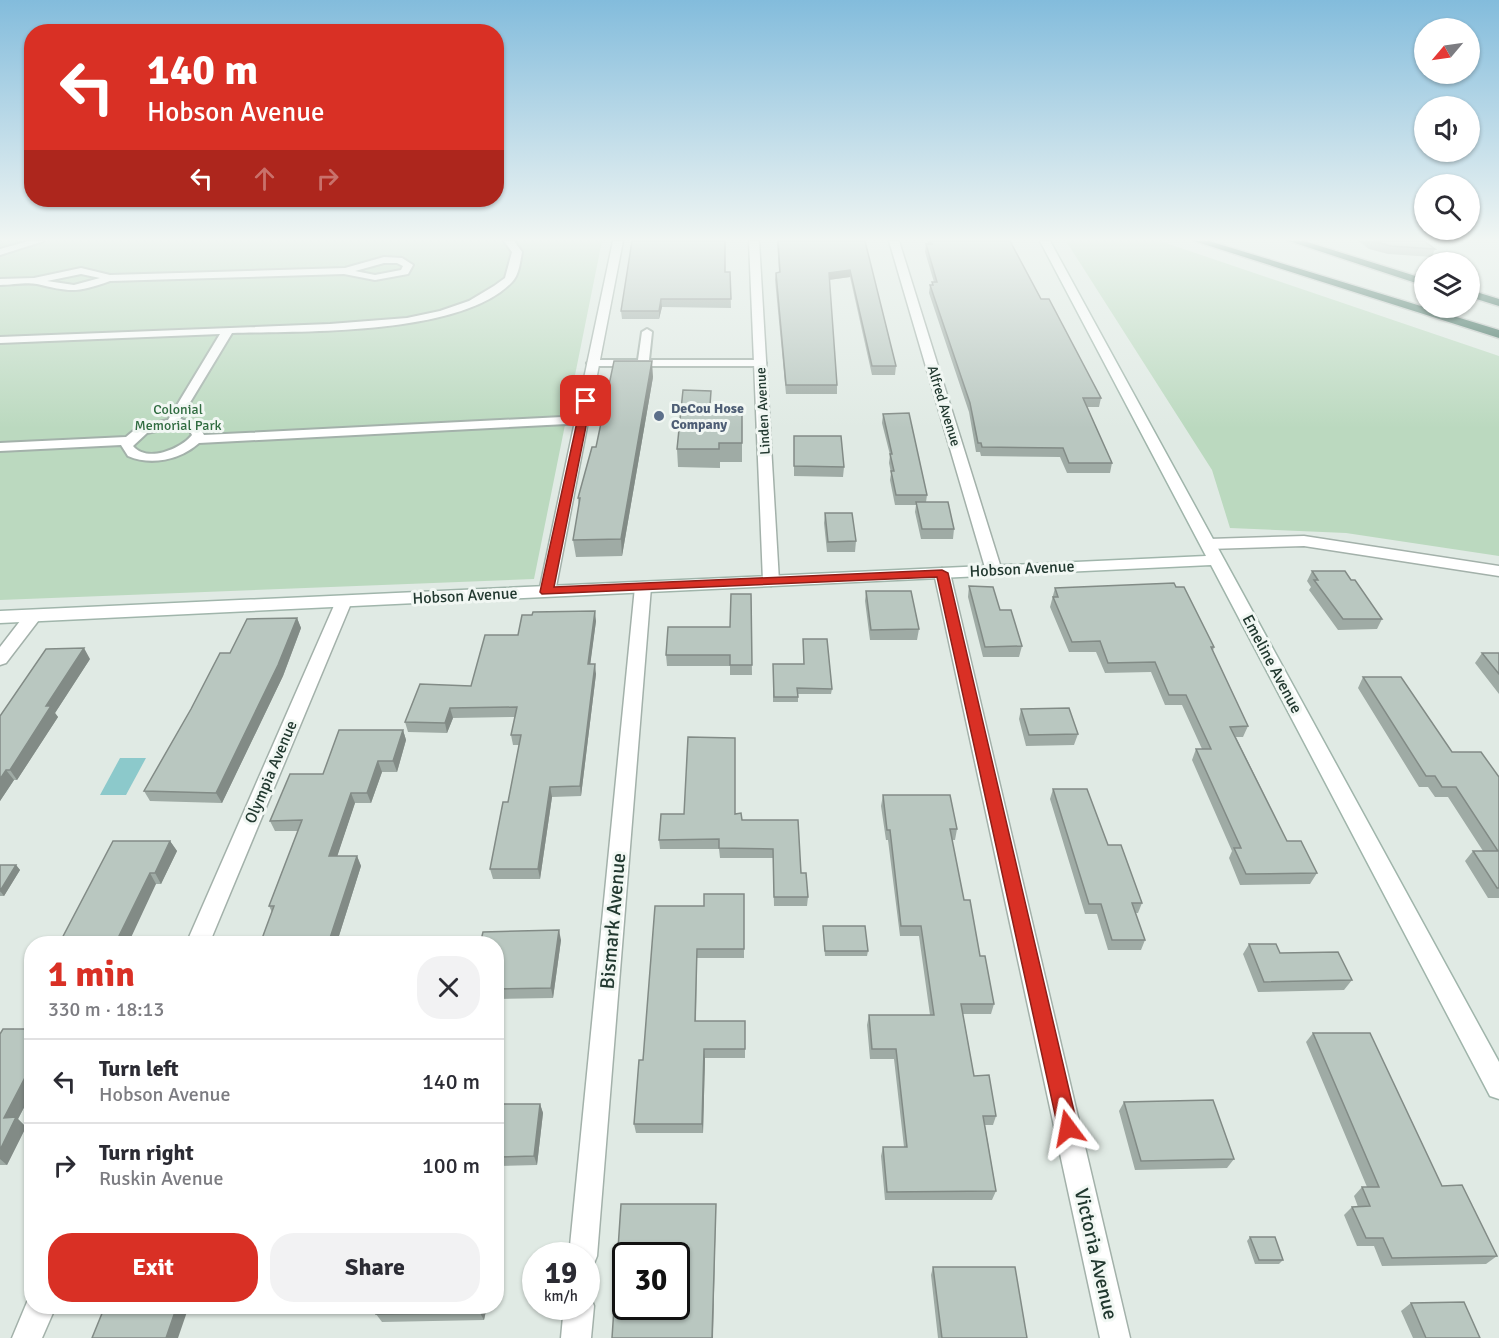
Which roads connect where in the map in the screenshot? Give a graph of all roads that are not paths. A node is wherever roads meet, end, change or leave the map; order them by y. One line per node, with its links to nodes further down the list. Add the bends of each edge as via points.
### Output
1 (470, 303): 8 (lane, via 411,321)
2 (605, 303): 12 (street)
3 (757, 303): 14 (street, Linden Avenue)
4 (913, 303): 21 (street, Alfred Avenue)
5 (1079, 303): 20 (street, Emeline Avenue)
6 (1403, 303): 10 (highway)
7 (1411, 303): 10 (highway)
8 (228, 330): 11 (lane); 16 (lane)
9 (647, 332): 13 (lane)
10 (1499, 333)
11 (0, 340)
12 (593, 363): 13 (lane); 15 (street)
13 (643, 363): 14 (lane)
14 (760, 363): 24 (street, Linden Avenue)
15 (582, 420): 17 (lane); 26 (street)
16 (172, 423): 17 (lane, via 194,427); 18 (lane, via 150,427)
17 (196, 439): 18 (lane, via 183,449 151,457 133,454 127,446)
18 (129, 441): 19 (lane)
19 (0, 447)
20 (1213, 552): 21 (street, Hobson Avenue); 22 (street, Hobson Avenue, via 1304,541); 32 (street, Emeline Avenue)
21 (994, 571): 23 (street, Hobson Avenue)
22 (1499, 571)
23 (942, 573): 24 (street, Hobson Avenue); 38 (street, Victoria Avenue)
24 (771, 581): 25 (street, Hobson Avenue)
25 (642, 587): 26 (street, Hobson Avenue); 33 (street, Bismark Avenue)
26 (547, 592): 27 (street, Hobson Avenue)
27 (344, 601): 28 (street, Hobson Avenue); 31 (street, Olympia Avenue)
28 (33, 616): 29 (street, Hobson Avenue); 30 (street)
29 (0, 617)
30 (0, 659)
31 (200, 936)
32 (1499, 1087)
33 (584, 1242)
34 (38, 1314): 36 (street)
35 (578, 1320): 37 (street)
36 (27, 1338)
37 (576, 1338)
38 (1115, 1338)

